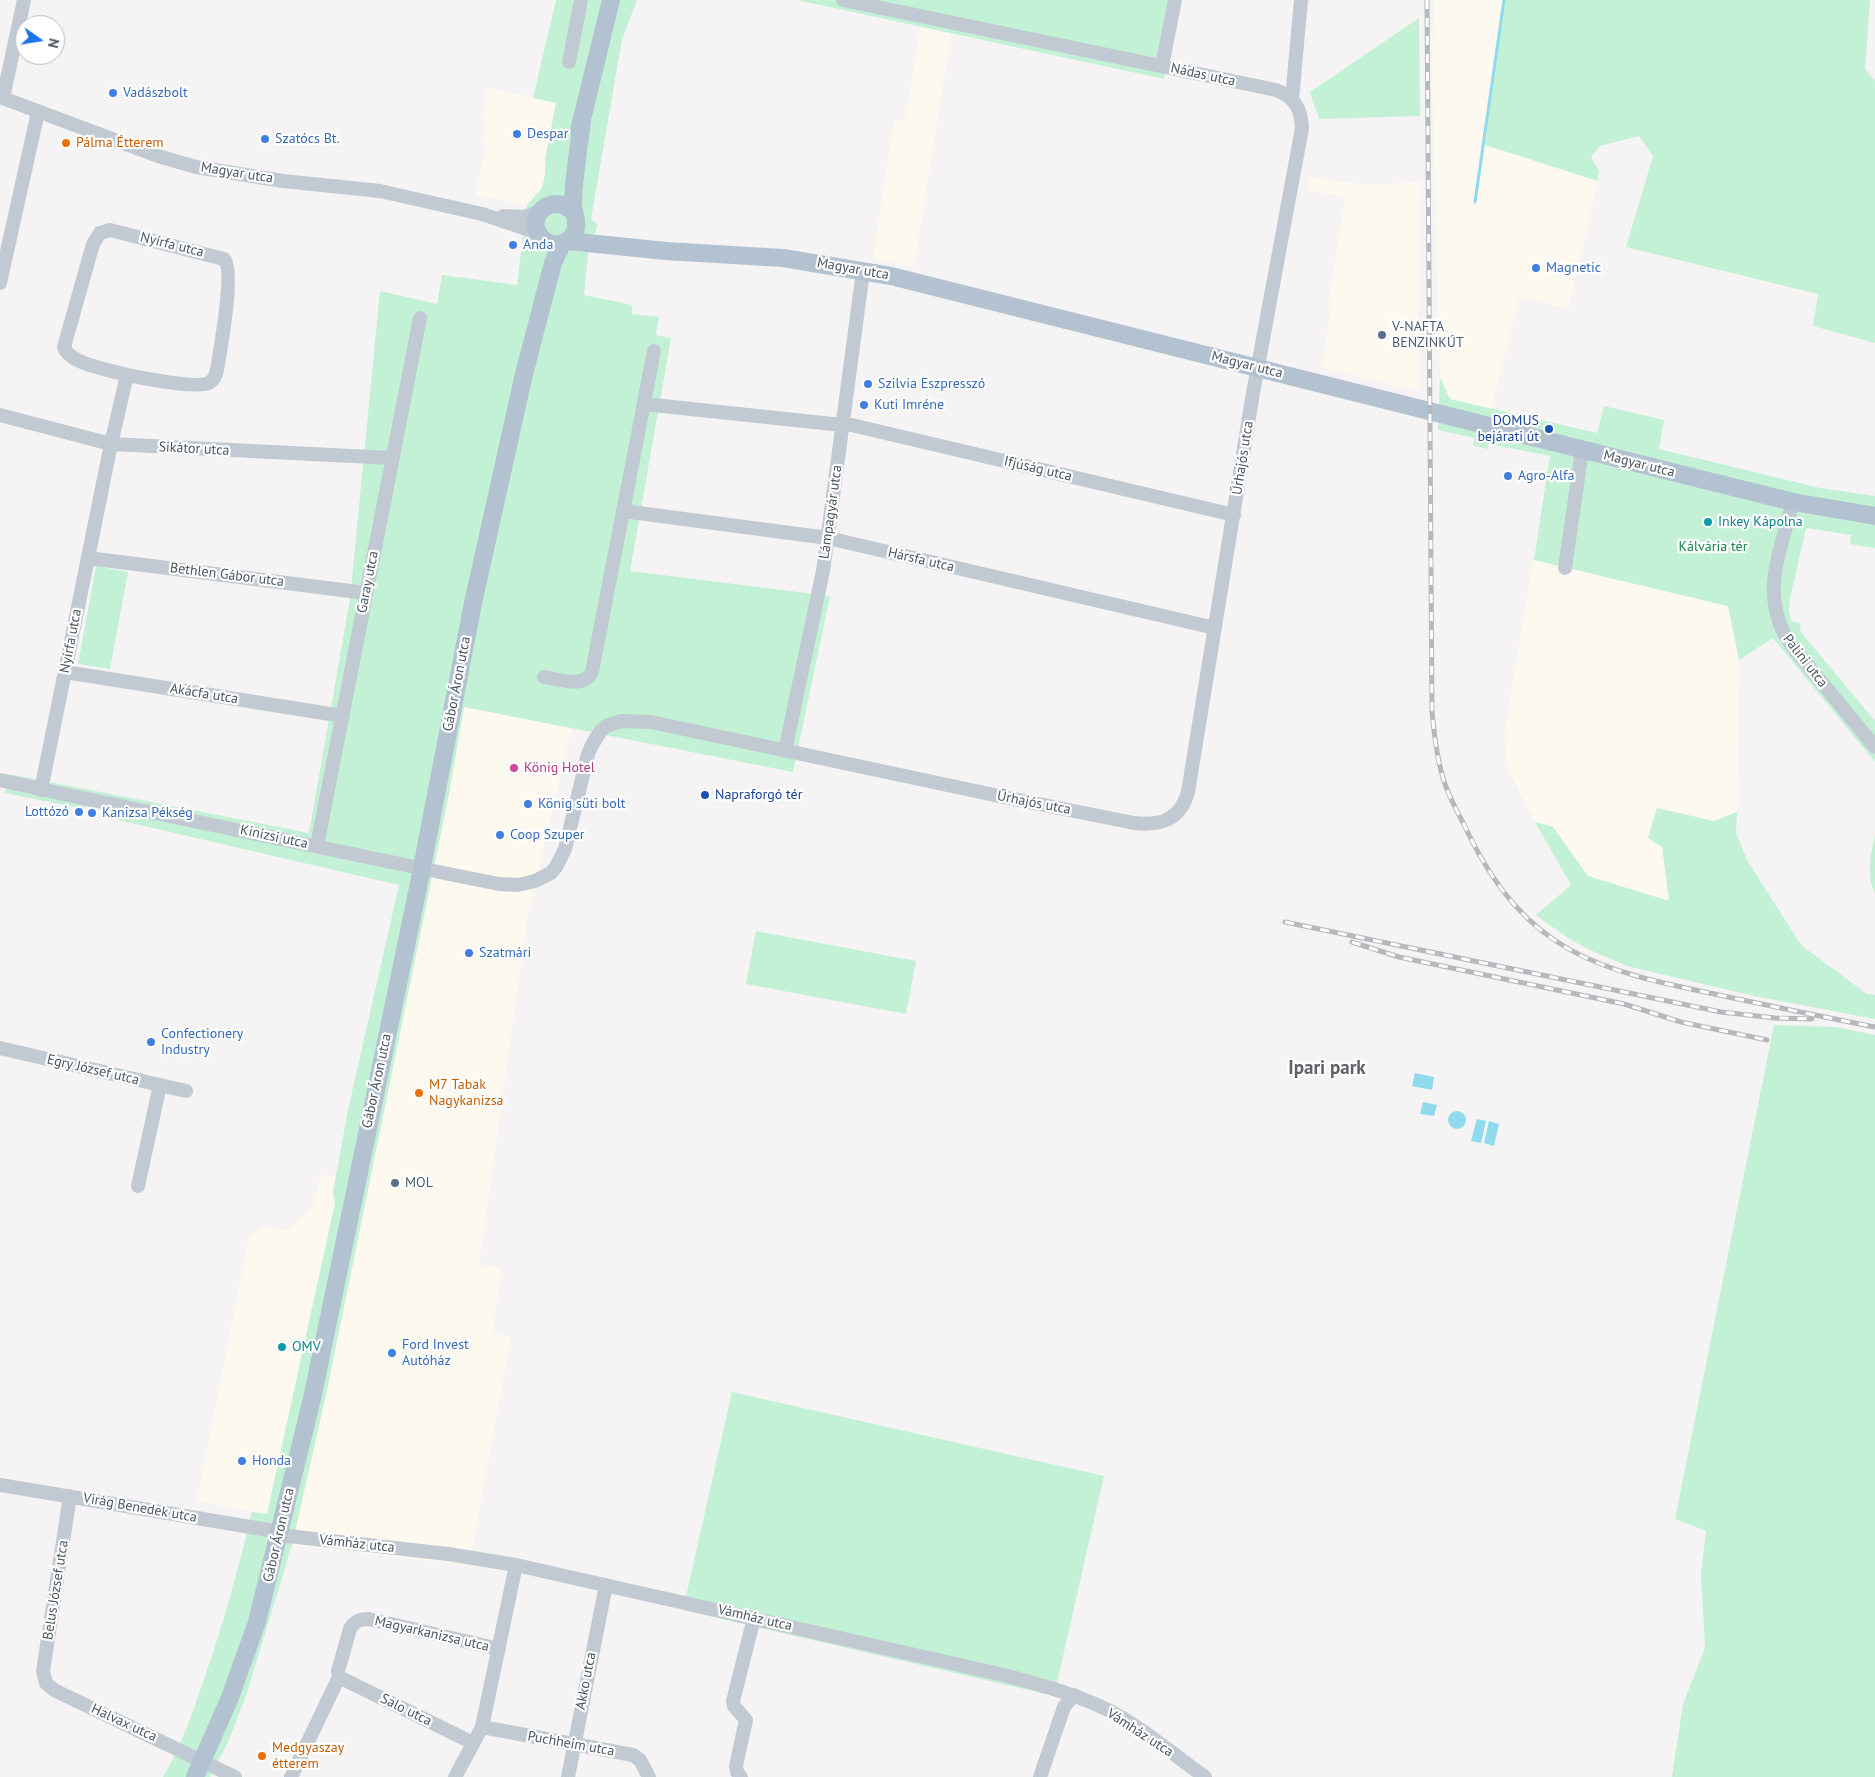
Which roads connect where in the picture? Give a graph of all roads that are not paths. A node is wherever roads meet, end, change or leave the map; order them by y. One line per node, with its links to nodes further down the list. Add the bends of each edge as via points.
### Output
1 (24, 0): 9 (street)
2 (581, 0): 7 (street)
3 (611, 0): 12 (main road)
4 (843, 0): 8 (street, Nádas utca)
5 (1175, 0): 8 (street)
6 (1300, 0): 10 (street)
7 (569, 62)
8 (1162, 66): 10 (street, Nádas utca, via 1276,90)
9 (2, 98): 11 (street, Magyar utca)
10 (1292, 99): 23 (street, via 1299,109 1302,128)
11 (38, 112): 14 (street, Magyar utca, via 196,167 284,181 365,188); 20 (street)
12 (582, 121): 13 (main road, via 562,188); 15 (main road, via 573,191)
13 (546, 208): 14 (street, Magyar utca, via 523,217); 15 (main road, via 562,204); 16 (main road, via 536,223)
14 (482, 214): 16 (street, Magyar utca, via 530,230)
15 (574, 214): 17 (main road, via 576,230); 18 (main road, Magyar utca, via 584,227)
16 (541, 237): 17 (main road, via 552,244); 24 (main road, Gábor Áron utca, via 542,261)
17 (565, 242): 18 (main road, Magyar utca); 24 (main road, Gábor Áron utca, via 552,263)
18 (613, 244): 19 (main road, Magyar utca, via 666,251 782,258)
19 (863, 271): 23 (main road, Magyar utca); 28 (street, Lámpagyár utca)
20 (0, 283)
21 (420, 318): 31 (street, Garay utca)
22 (654, 351): 26 (street)
23 (1258, 368): 30 (main road, Magyar utca); 34 (street, Űrhajós utca)
24 (524, 374): 49 (main road, Gábor Áron utca, via 473,603)
25 (127, 375): 25 (street, Nyírfa utca, via 195,385 214,379 227,296 229,271 224,259 110,230 100,233 93,244 64,347 75,360); 29 (street, Nyírfa utca)
26 (644, 404): 28 (street, Ifjúság utca); 33 (street)
27 (0, 415): 29 (street, Sikátor utca)
28 (843, 424): 34 (street, Ifjúság utca); 36 (street, Lámpagyár utca)
29 (111, 444): 31 (street, Sikátor utca); 37 (street, Nyírfa utca)
30 (1582, 450): 32 (main road, Magyar utca); 38 (street)
31 (392, 458): 39 (street, Garay utca)
32 (1793, 502): 35 (main road, Magyar utca); 44 (street, Palini utca, via 1773,588 1779,623 1787,640)
33 (623, 511): 36 (street, Hársfa utca); 42 (street, via 592,672 587,680 580,682)
34 (1234, 515): 40 (street, Űrhajós utca)
35 (1875, 516)
36 (828, 538): 40 (street, Hársfa utca); 45 (street, Lámpagyár utca)
37 (88, 558): 39 (street, Bethlen Gábor utca); 41 (street, Nyírfa utca)
38 (1565, 568)
39 (366, 593): 43 (street, Garay utca)
40 (1215, 628): 45 (street, Űrhajós utca, via 1186,799 1171,817 1158,823 1134,823)
41 (65, 672): 43 (street, Akácfa utca); 47 (street, Nyírfa utca)
42 (544, 677)
43 (343, 716): 48 (street, Garay utca)
44 (1875, 747)
45 (785, 751): 50 (street, Űrhajós utca, via 646,722 621,721 606,726 592,745 564,849 554,870)
46 (0, 780): 47 (street, Kinizsi utca)
47 (41, 790): 48 (street, Kinizsi utca)
48 (317, 846): 49 (street, Kinizsi utca)
49 (421, 869): 50 (street, Kinizsi utca, via 506,885 530,883); 57 (main road, Gábor Áron utca, via 312,1399)
50 (547, 876)
51 (0, 1048): 52 (street, Egry József utca)
52 (160, 1085): 53 (street, Egry József utca); 54 (street)
53 (186, 1091)
54 (138, 1186)
55 (0, 1485): 56 (street, Virág Benedek utca)
56 (70, 1496): 57 (street, Virág Benedek utca); 63 (street, Belus József utca, via 43,1671)
57 (279, 1534): 58 (street, Vámház utca); 68 (main road, Gábor Áron utca, via 258,1622)
58 (516, 1565): 59 (street, Vámház utca); 61 (street)
59 (606, 1585): 60 (street, Vámház utca); 67 (street, Akko utca)
60 (754, 1618): 64 (street, Vámház utca, via 1004,1675); 75 (street, via 733,1701 746,1720 736,1766)
61 (499, 1648): 62 (street, Magyarkanizsa utca, via 362,1619 350,1630); 65 (street)
62 (339, 1677): 66 (street, Salo utca); 71 (street, Magyarkanizsa utca)
63 (46, 1683): 68 (street, Halvax utca, via 54,1690)
64 (1074, 1695): 76 (street, via 1064,1707); 77 (street, Vámház utca, via 1128,1722)
65 (482, 1727): 66 (street); 67 (street, Puchheim utca)
66 (473, 1743): 72 (street)
67 (574, 1745): 73 (street, Akko utca); 74 (street, Puchheim utca, via 636,1756)
68 (203, 1761): 69 (main road, Gábor Áron utca); 70 (street, Halvax utca)
69 (195, 1777)
70 (235, 1777)
71 (291, 1777)
72 (455, 1777)
73 (568, 1777)
74 (649, 1777)
75 (741, 1777)
76 (1040, 1777)
77 (1205, 1777)

